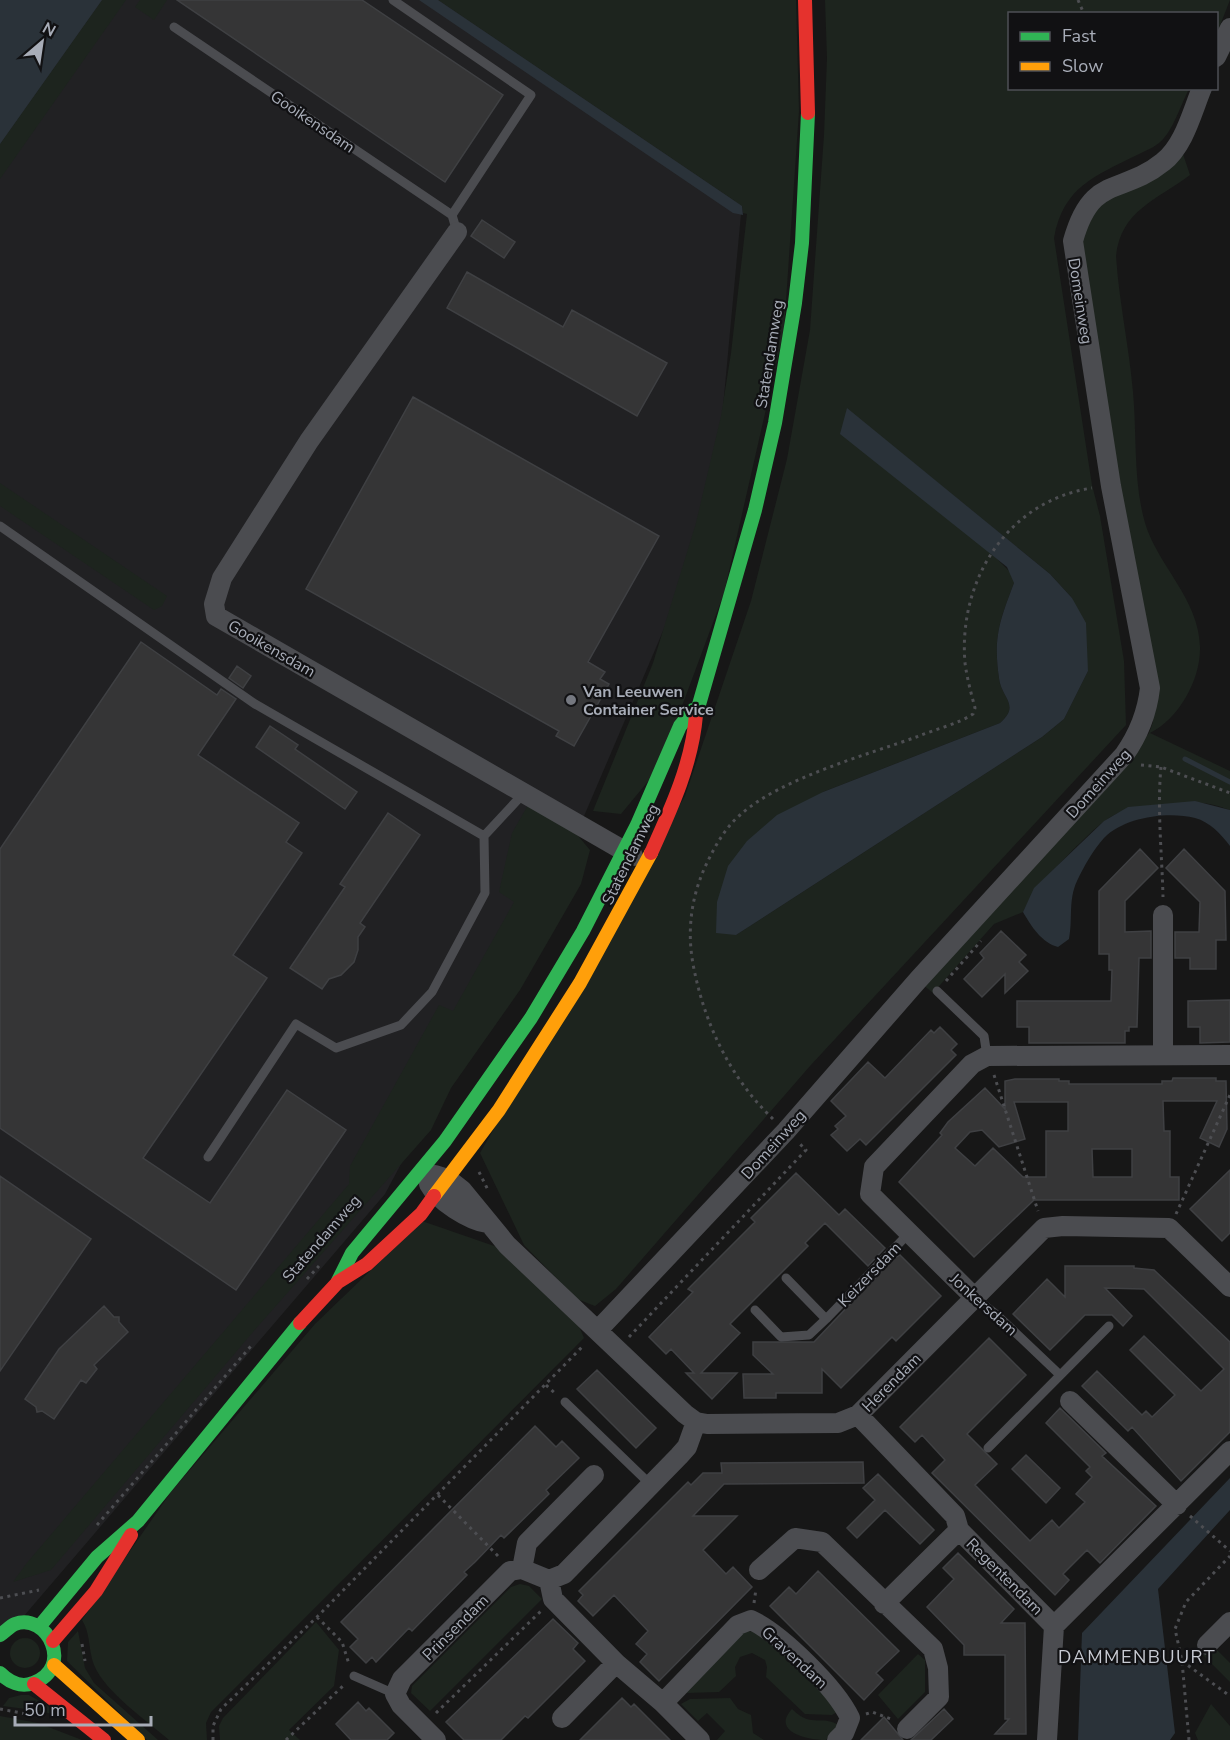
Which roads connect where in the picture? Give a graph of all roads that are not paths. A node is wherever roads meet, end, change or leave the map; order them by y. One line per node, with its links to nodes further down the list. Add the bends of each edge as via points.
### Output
1 (393, 0): 7 (lane, Gooikensdam, via 531,95)
2 (806, 0): 9 (main road, Statendamweg, via 811,76 808,157 789,337 762,482)
3 (174, 27): 7 (lane, Gooikensdam)
4 (1230, 28): 5 (street)
5 (1218, 53)
6 (1201, 90): 32 (street, Domeinweg, via 1172,154 1163,163 1093,199 1078,222 1073,241 1111,486 1150,688 1148,709 1139,732 1124,754 786,1131)
7 (455, 223): 10 (street, Gooikensdam, via 222,578 214,604 216,616)
8 (0, 526): 11 (lane, via 255,704)
9 (697, 705): 12 (main road, Statendamweg, via 680,726); 13 (main road, Statendamweg, via 694,739 675,799)
10 (523, 794): 11 (lane); 12 (street, Gooikensdam)
11 (484, 836): 19 (lane, via 485,893 432,992 401,1025 336,1048 296,1024)
12 (624, 851): 13 (street, Gooikensdam); 20 (main road, Statendamweg, via 583,931 531,1018 484,1089)
13 (646, 863): 21 (main road, Statendamweg, via 580,983 499,1110)
14 (1163, 915): 16 (street)
15 (937, 991): 18 (lane, via 984,1036)
16 (1163, 1055): 17 (street); 18 (street)
17 (1230, 1055)
18 (987, 1056): 24 (street, Keizersdam, via 972,1065 874,1167 870,1194)
19 (208, 1157)
20 (422, 1170): 21 (street); 22 (street); 26 (main road, Statendamweg, via 352,1253)
21 (448, 1179): 22 (main road, Statendamweg); 23 (street, via 480,1210)
22 (435, 1195): 23 (street, via 472,1221); 26 (main road, Statendamweg, via 421,1214 367,1264)
23 (487, 1223): 32 (street)
24 (909, 1233): 28 (street, Jonkersdam); 30 (lane, Keizersdam)
25 (786, 1278): 30 (lane, Keizersdam)
26 (338, 1282): 43 (main road, Statendamweg)
27 (1230, 1287): 28 (street, Herendam, via 1169,1228 1044,1228)
28 (974, 1297): 33 (lane, Jonkersdam); 36 (street, Herendam)
29 (755, 1310): 30 (lane, via 781,1336 809,1335)
30 (826, 1319)
31 (1109, 1326): 33 (lane)
32 (599, 1329): 37 (street)
33 (1060, 1375): 38 (lane)
34 (1071, 1401): 42 (street)
35 (565, 1402): 41 (lane)
36 (858, 1415): 37 (street, Herendam, via 838,1423); 44 (street, Regentendam, via 956,1516)
37 (696, 1422): 41 (street, via 687,1447)
38 (988, 1448)
39 (1230, 1451): 42 (street)
40 (594, 1475): 45 (street, via 527,1543)
41 (651, 1485): 47 (street, via 564,1574)
42 (1182, 1509): 50 (street)
43 (138, 1521): 51 (main road, Statendamweg, via 97,1557); 53 (main road, Statendamweg, via 115,1565 75,1618)
44 (959, 1530): 48 (street); 50 (street, Regentendam)
45 (522, 1569): 47 (street); 61 (street, Prinsendam, via 510,1571 402,1679)
46 (759, 1570): 48 (street, via 795,1538 822,1542)
47 (549, 1580): 55 (street, via 553,1599)
48 (884, 1604): 65 (street, via 933,1649 938,1668 939,1696)
49 (1230, 1622): 54 (street)
50 (1054, 1626): 71 (street, Regentendam)
51 (39, 1627): 52 (main road, via 21,1623); 53 (main road)
52 (0, 1635)
53 (52, 1641): 56 (main road)
54 (1207, 1645)
55 (616, 1663): 63 (street); 64 (street)
56 (54, 1665): 60 (main road, via 42,1680); 68 (main road)
57 (0, 1673): 59 (main road)
58 (354, 1676): 61 (lane)
59 (11, 1682): 60 (main road); 62 (main road)
60 (33, 1684): 67 (main road)
61 (395, 1694): 66 (street)
62 (0, 1695)
63 (663, 1703): 69 (street); 70 (street, Gravendam, via 738,1625 751,1620 770,1629 842,1701 850,1718)
64 (562, 1718)
65 (907, 1729)
66 (429, 1733)
67 (104, 1740)
68 (138, 1740)
69 (700, 1740)
70 (837, 1740)
71 (1047, 1740)

